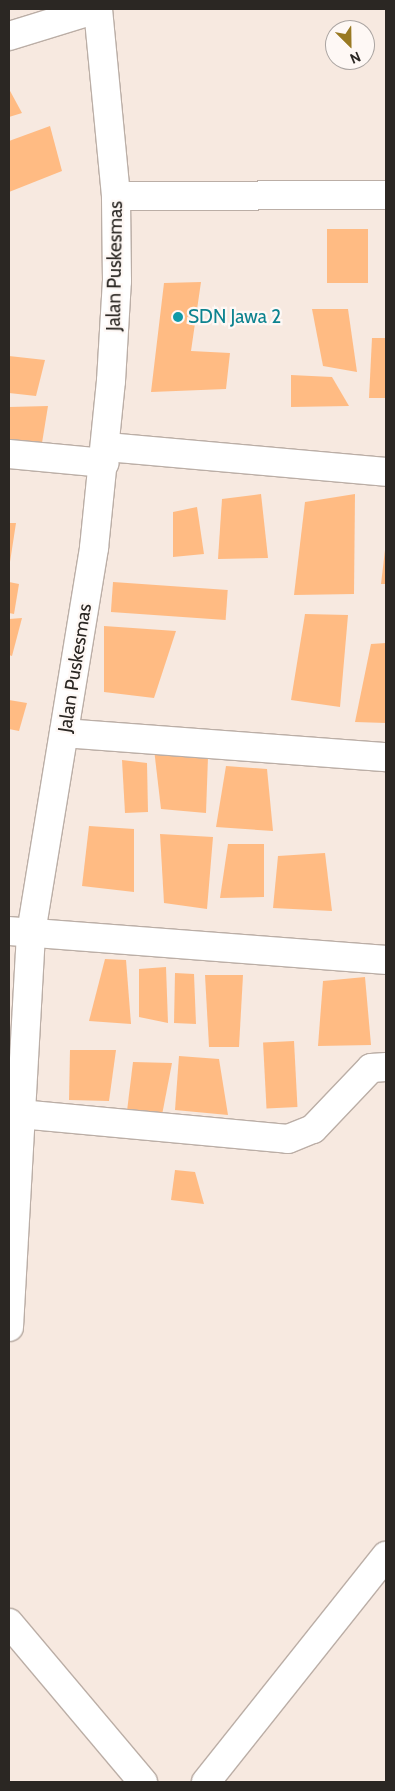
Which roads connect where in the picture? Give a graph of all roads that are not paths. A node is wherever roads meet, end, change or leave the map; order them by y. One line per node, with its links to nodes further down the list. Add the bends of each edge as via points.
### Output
1 (98, 9): 2 (street); 4 (street, Jalan Puskesmas)
2 (9, 36)
3 (386, 195): 4 (street)
4 (116, 196): 6 (street, Jalan Puskesmas, via 117,281)
5 (9, 454): 6 (street)
6 (106, 455): 7 (street); 8 (street, Jalan Puskesmas)
7 (386, 472)
8 (64, 733): 9 (street); 10 (street, Jalan Puskesmas)
9 (386, 757)
10 (20, 932): 11 (street); 13 (street, Jalan Puskesmas)
11 (386, 960)
12 (386, 1067): 13 (street, via 371,1068 313,1129 288,1139)
13 (14, 1113): 14 (street, Jalan Puskesmas)
14 (9, 1327)
15 (386, 1556): 18 (street)
16 (9, 1623): 17 (street)
17 (143, 1782)
18 (206, 1782)

